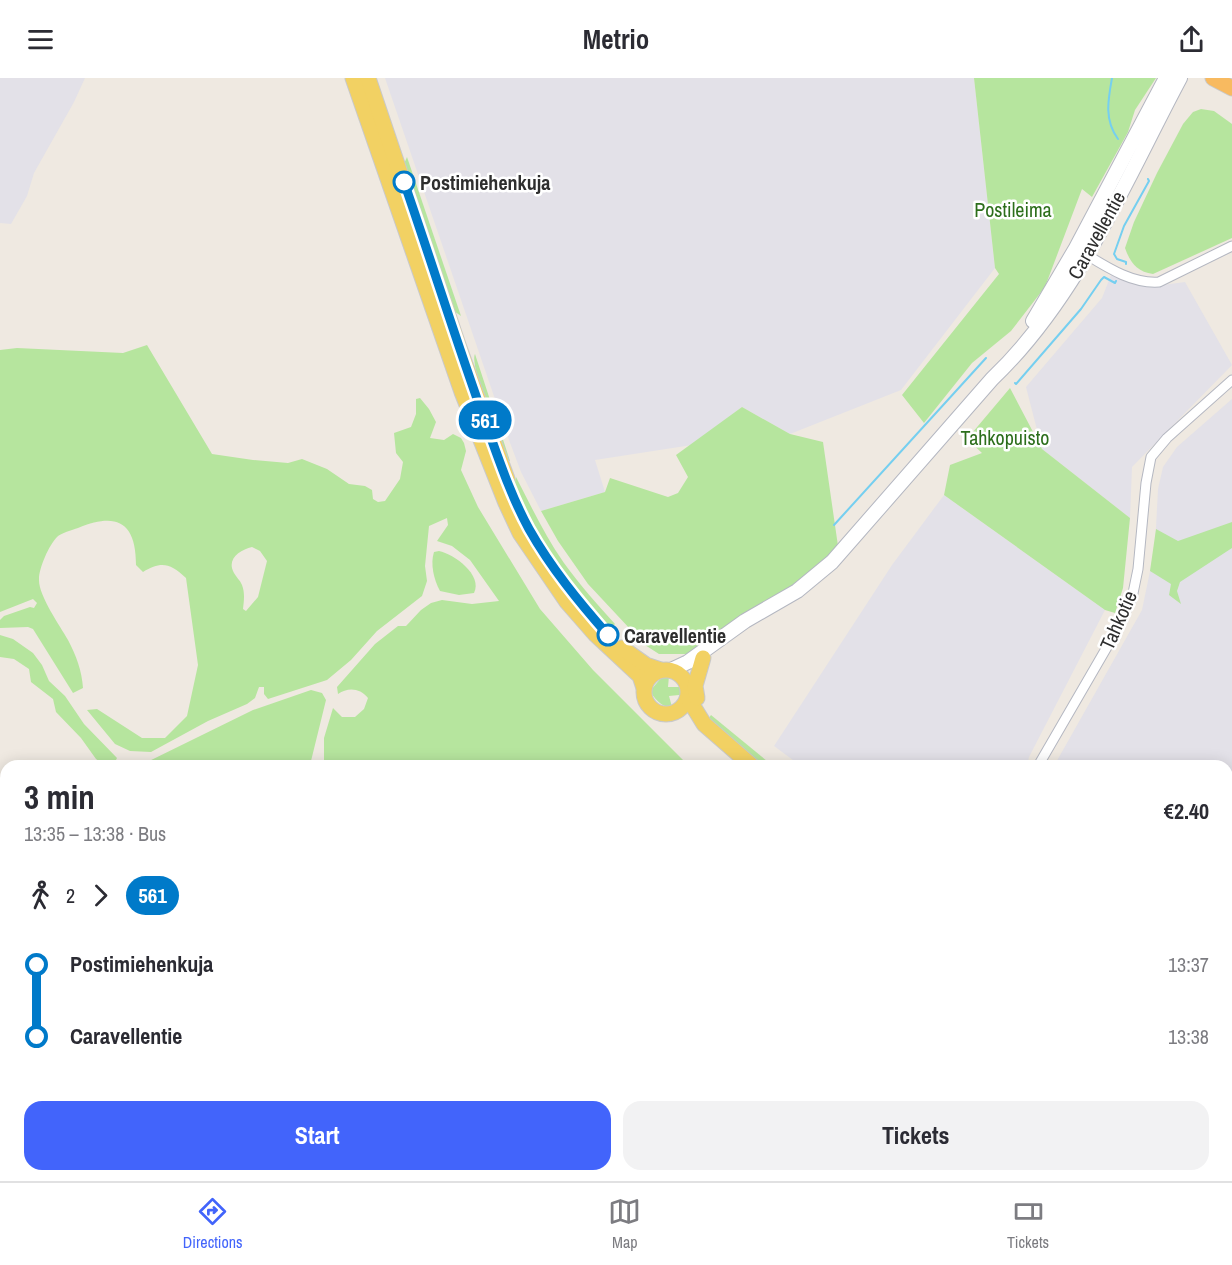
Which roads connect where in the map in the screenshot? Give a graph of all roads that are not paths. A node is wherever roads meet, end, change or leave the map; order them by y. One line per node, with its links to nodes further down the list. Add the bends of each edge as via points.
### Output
1 (353, 78): 13 (main road, via 458,382 520,533 567,602 640,676)
2 (368, 78): 12 (main road, via 459,348 513,497 530,531 574,597 625,651 646,665)
3 (1166, 78): 8 (main road, Caravellentie)
4 (1180, 78): 8 (main road, Caravellentie)
5 (1213, 78): 6 (highway)
6 (1232, 88)
7 (1232, 246): 8 (street, via 1159,282 1125,276)
8 (1082, 251): 10 (main road, Caravellentie, via 1064,293 1041,325 832,562 797,591)
9 (1232, 380): 19 (street, Tahkotie, via 1167,438 1151,458 1132,598)
10 (725, 634): 11 (main road, Caravellentie); 12 (main road, Caravellentie, via 688,662)
11 (703, 658): 14 (main road, Caravellentie, via 691,674); 16 (main road, via 695,686)
12 (666, 670): 13 (main road, via 650,677); 14 (main road, via 680,674)
13 (644, 688): 15 (main road, via 651,709)
14 (688, 692): 15 (main road, via 681,710); 16 (main road)
15 (669, 715): 17 (main road, via 689,722)
16 (704, 724): 18 (main road)
17 (734, 760)
18 (745, 760)
19 (1041, 760)

